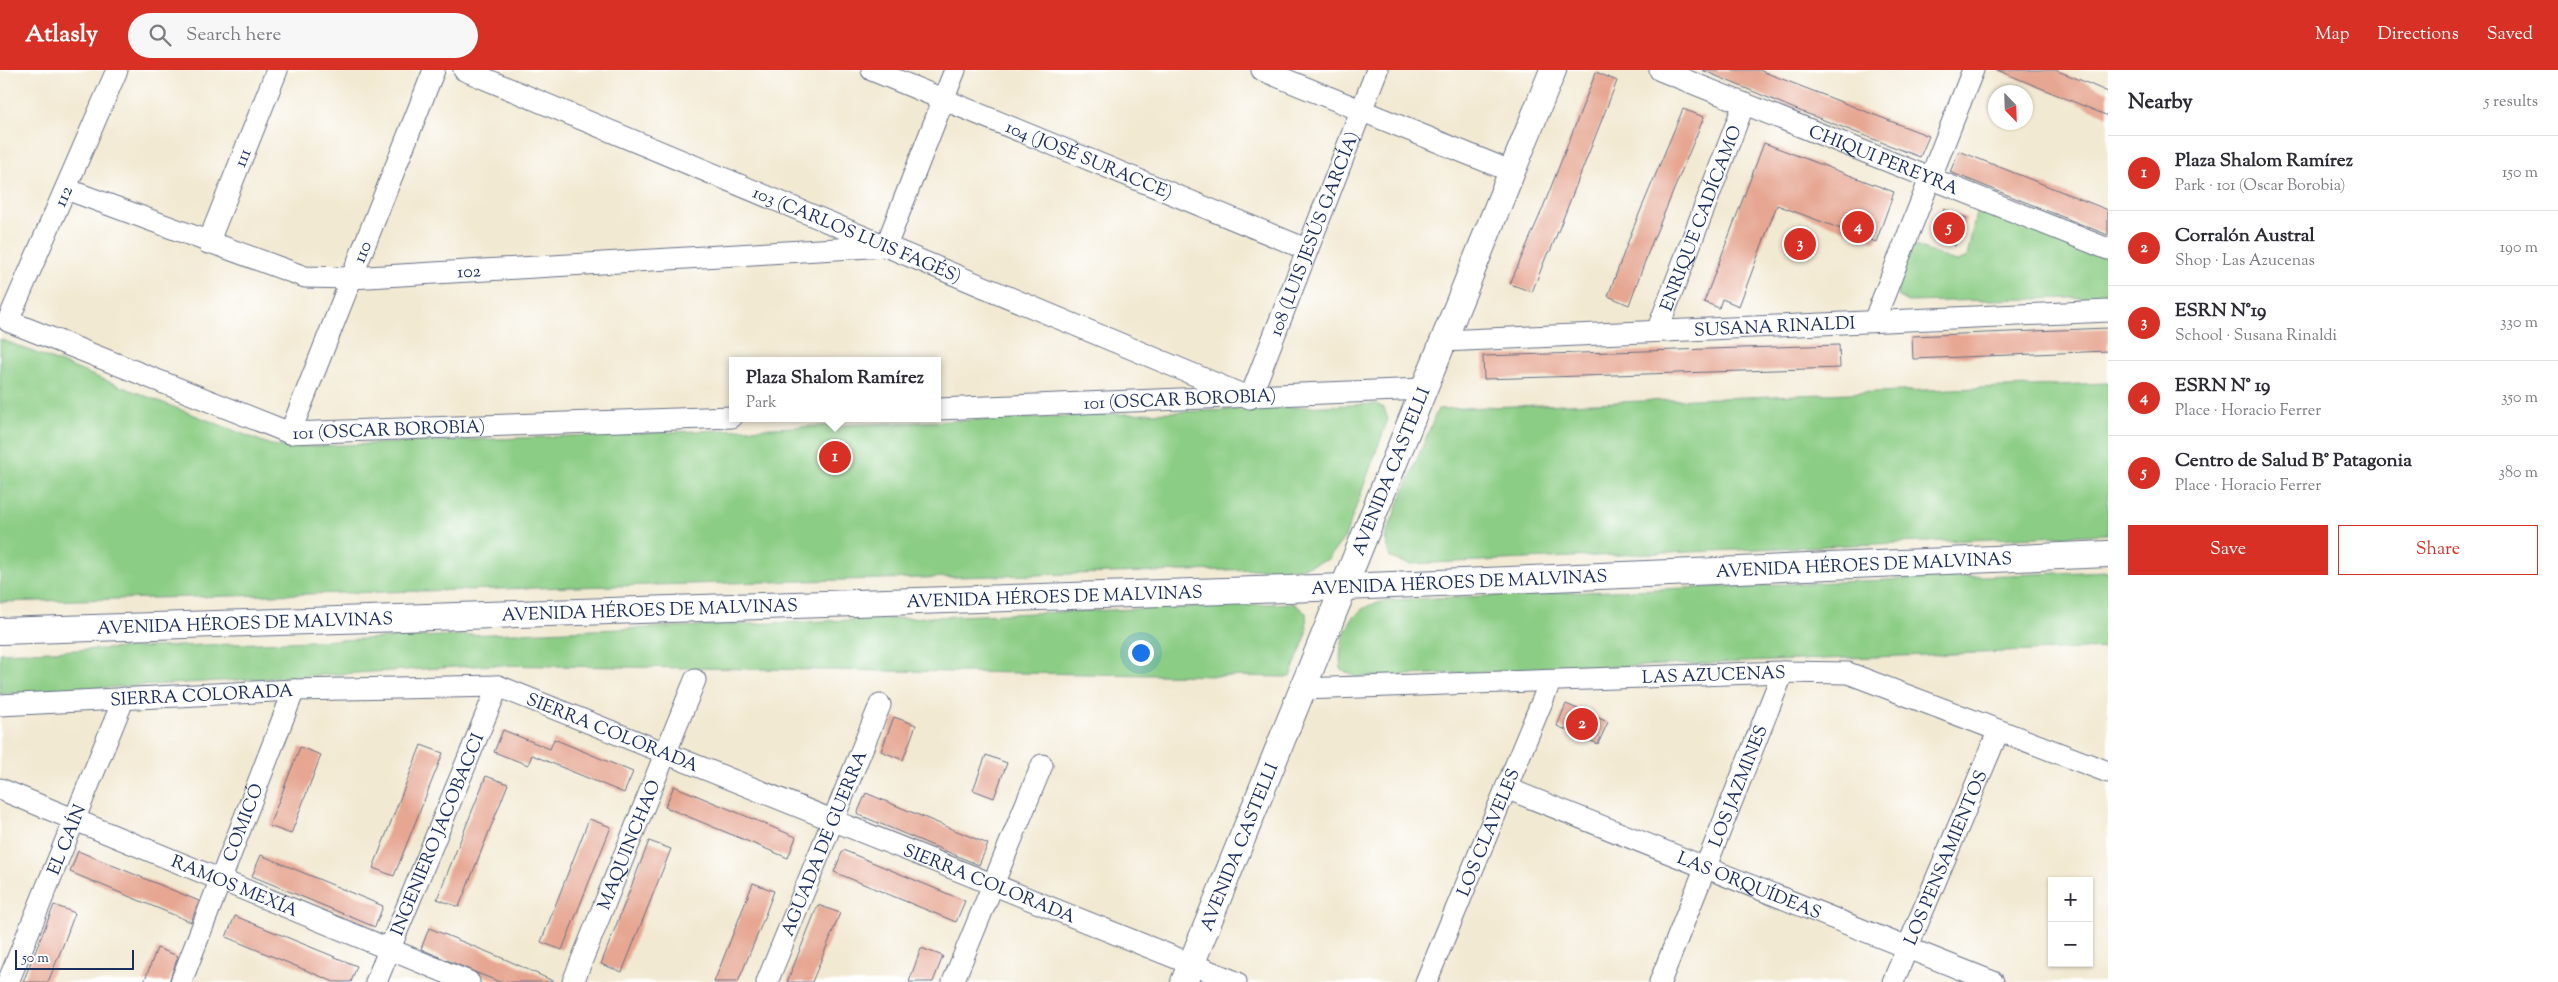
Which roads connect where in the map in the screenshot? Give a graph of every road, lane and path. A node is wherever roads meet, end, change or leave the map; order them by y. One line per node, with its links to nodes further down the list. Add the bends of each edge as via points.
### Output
1 (117, 70): 17 (street, 112)
2 (277, 70): 18 (street, 111)
3 (434, 70): 22 (street, 110)
4 (464, 70): 19 (street, 103 (CARLOS LUIS FAGÉS))
5 (872, 70): 12 (street, 104 (JOSÉ SURACCE))
6 (955, 70): 12 (street)
7 (1262, 70): 14 (street)
8 (1377, 70): 14 (street, 108 (LUIS JESÚS GARCÍA))
9 (1552, 70): 15 (main road, AVENIDA CASTELLI)
10 (1660, 70): 13 (street, CHIQUI PEREYRA)
11 (1973, 70): 16 (street)
12 (943, 100): 19 (street); 20 (street, 104 (JOSÉ SURACCE))
13 (1744, 104): 16 (street, CHIQUI PEREYRA); 26 (street, ENRIQUE CADÍCAMO)
14 (1361, 111): 15 (street); 20 (street, 108 (LUIS JESÚS GARCÍA))
15 (1510, 171): 27 (main road, AVENIDA CASTELLI)
16 (1930, 178): 21 (street, CHIQUI PEREYRA); 25 (street)
17 (66, 189): 18 (street, 102); 24 (street, 112)
18 (208, 243): 22 (street, 102, via 305,277)
19 (886, 246): 22 (street, 102); 29 (street, 103 (CARLOS LUIS FAGÉS))
20 (1306, 249): 29 (street, 108 (LUIS JESÚS GARCÍA))
21 (2108, 249)
22 (352, 278): 32 (street, 110)
23 (2108, 311): 25 (street, SUSANA RINALDI)
24 (8, 321): 32 (street, 101 (OSCAR BOROBIA))
25 (1874, 321): 26 (street, SUSANA RINALDI)
26 (1657, 331): 27 (street, SUSANA RINALDI)
27 (1443, 341): 28 (main road, AVENIDA CASTELLI)
28 (1423, 389): 29 (street, 101 (OSCAR BOROBIA)); 34 (main road, AVENIDA CASTELLI)
29 (1250, 398): 30 (street, 101 (OSCAR BOROBIA))
30 (941, 409)
31 (729, 417): 32 (street, 101 (OSCAR BOROBIA))
32 (290, 433)
33 (2108, 554): 34 (main road, AVENIDA HÉROES DE MALVINAS)
34 (1345, 587): 35 (main road, AVENIDA HÉROES DE MALVINAS); 40 (main road, AVENIDA CASTELLI)
35 (0, 631)
36 (1783, 672): 38 (street, LAS AZUCENAS); 45 (street, LAS AZUCENAS, via 1848,673); 53 (street, LOS JAZMINES)
37 (695, 680): 46 (street, MAQUINCHAO)
38 (1550, 682): 40 (street, LAS AZUCENAS); 50 (street, LOS CLAVELES)
39 (498, 686): 41 (street, SIERRA COLORADA); 46 (street, SIERRA COLORADA); 57 (street, INGENIERO JACOBACCI)
40 (1303, 689): 58 (main road, AVENIDA CASTELLI)
41 (294, 690): 42 (street, SIERRA COLORADA); 54 (street, COMICÓ)
42 (124, 698): 44 (street, SIERRA COLORADA); 51 (street, EL CAÍN)
43 (880, 705): 52 (street, AGUADA DE GUERRA)
44 (0, 706)
45 (1998, 732): 48 (street, LAS AZUCENAS); 56 (street, LOS PENSAMIENTOS)
46 (666, 753): 52 (street, SIERRA COLORADA); 63 (street, MAQUINCHAO)
47 (1042, 765): 55 (street)
48 (2108, 772)
49 (0, 788): 51 (street, RAMOS MEXÍA)
50 (1506, 788): 53 (street, LAS ORQUÍDEAS); 67 (street, LOS CLAVELES)
51 (74, 819): 54 (street, RAMOS MEXÍA); 59 (street, EL CAÍN)
52 (833, 820): 55 (street, SIERRA COLORADA); 64 (street, AGUADA DE GUERRA)
53 (1705, 868): 56 (street, LAS ORQUÍDEAS); 68 (street, LOS JAZMINES)
54 (220, 880): 57 (street, RAMOS MEXÍA); 60 (street, COMICÓ)
55 (993, 884): 58 (street, SIERRA COLORADA); 65 (street)
56 (1908, 948): 69 (street, LOS PENSAMIENTOS); 70 (street, LAS ORQUÍDEAS)
57 (390, 950): 61 (street, INGENIERO JACOBACCI); 62 (street, RAMOS MEXÍA)
58 (1187, 973): 66 (street, SIERRA COLORADA)
59 (8, 982)
60 (181, 982)
61 (376, 982)
62 (469, 982)
63 (573, 982)
64 (767, 982)
65 (953, 982)
66 (1236, 982)
67 (1426, 982)
68 (1660, 982)
69 (1893, 982)
70 (1993, 982)

